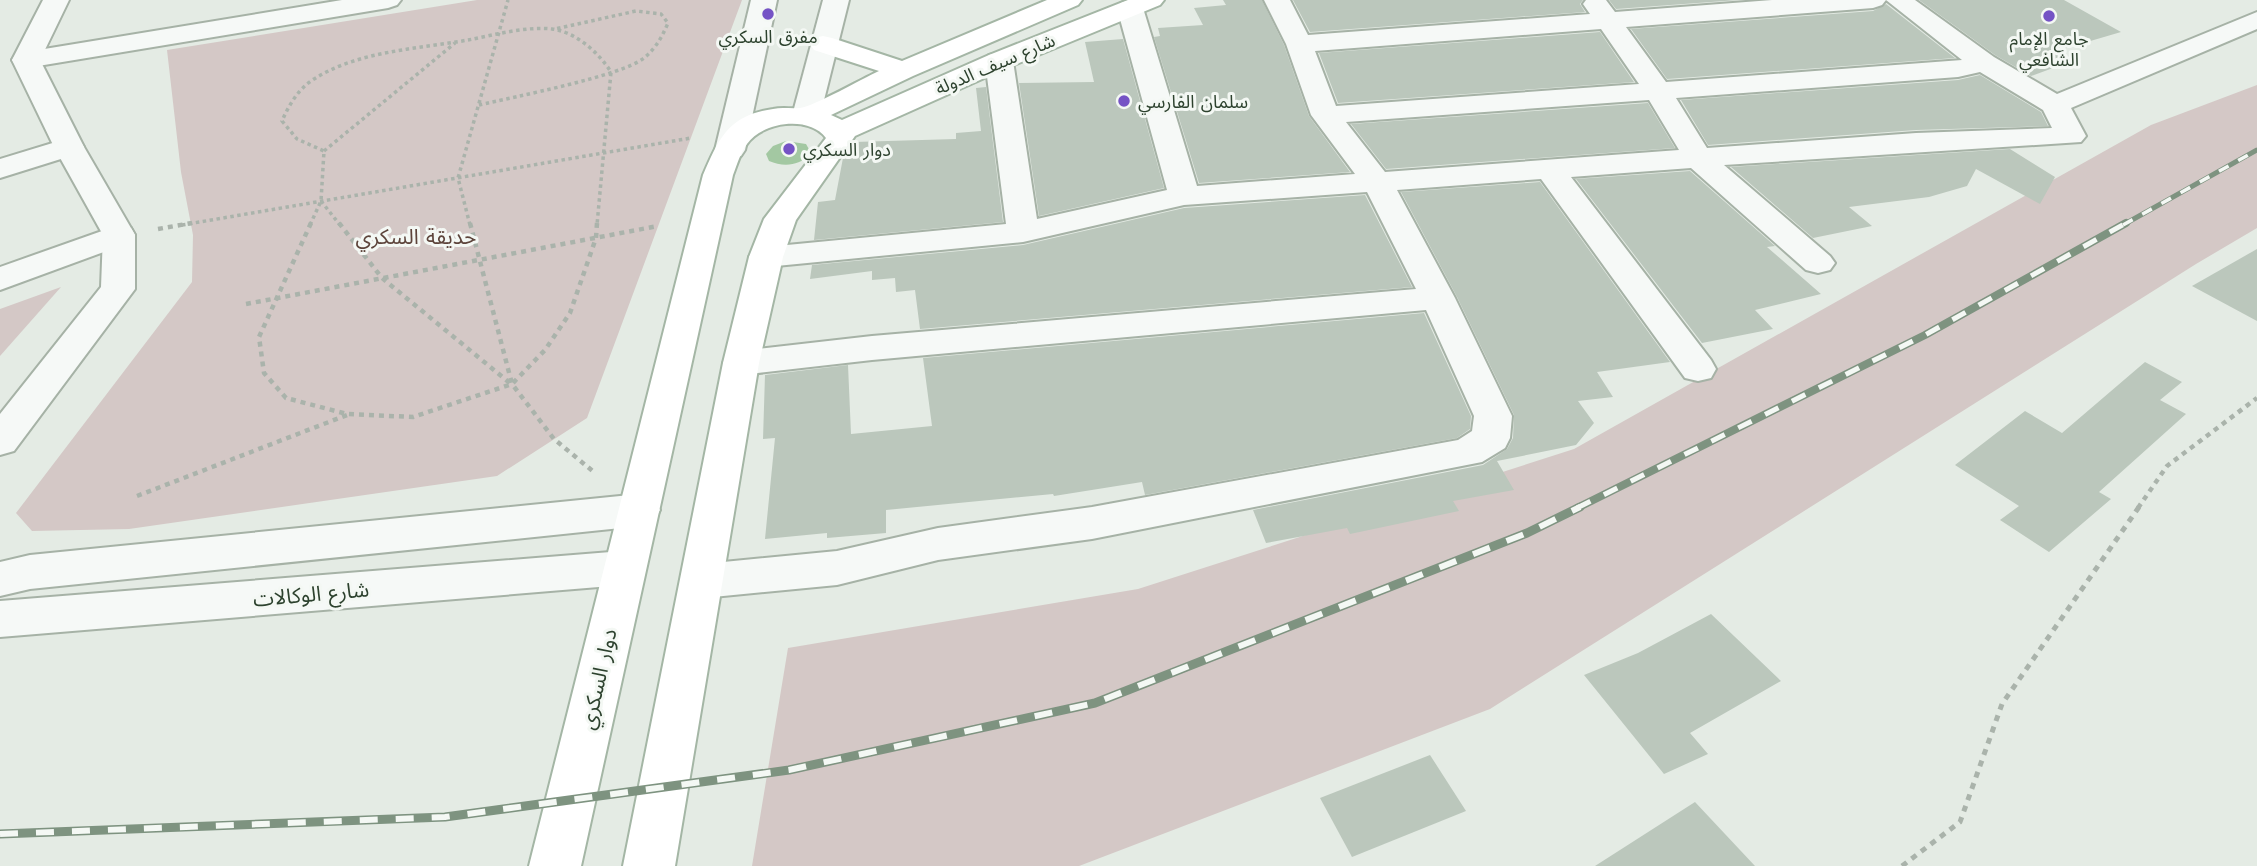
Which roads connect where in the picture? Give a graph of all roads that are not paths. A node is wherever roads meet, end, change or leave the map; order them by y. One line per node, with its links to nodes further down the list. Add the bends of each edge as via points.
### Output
1 (56, 0): 14 (street)
2 (388, 0): 14 (street)
3 (764, 0): 22 (street)
4 (836, 0): 12 (street)
5 (1069, 0): 17 (main road, شارع سيف الدولة)
6 (1277, 0): 13 (street)
7 (1873, 0): 10 (street)
8 (1899, 0): 16 (street)
9 (1140, 4): 15 (main road, شارع سيف الدولة); 28 (street)
10 (1600, 10): 13 (street); 18 (street)
11 (2257, 20): 19 (street)
12 (824, 44): 17 (main road); 21 (street)
13 (1298, 44): 20 (street)
14 (26, 60): 23 (street)
15 (999, 61): 21 (main road, شارع سيف الدولة); 29 (street)
16 (1984, 63): 18 (street, via 1958,69); 19 (street)
17 (903, 70): 21 (main road, شارع سيف الدولة)
18 (1657, 89): 20 (street); 24 (street)
19 (2055, 105): 24 (street, via 2071,136)
20 (1325, 115): 27 (street)
21 (823, 124): 22 (main road, دوار السكري, via 789,116 755,123); 31 (main road, via 841,138 780,219)
22 (732, 140): 38 (main road, دوار السكري, via 718,175)
23 (69, 147): 25 (street); 30 (street)
24 (1698, 158): 26 (street); 32 (street)
25 (0, 169)
26 (1551, 171): 27 (street); 36 (street)
27 (1378, 183): 28 (street); 34 (street)
28 (1184, 196): 29 (street)
29 (1023, 232): 31 (street)
30 (119, 235): 33 (street); 37 (street, via 118,289)
31 (766, 257): 35 (main road)
32 (1818, 262)
33 (0, 279)
34 (1438, 298): 35 (street); 41 (street, via 1493,416 1491,438 1468,452 1092,523 938,544 837,568)
35 (741, 363): 41 (main road)
36 (1698, 369)
37 (0, 441)
38 (640, 510): 39 (main road, دوار السكري); 40 (street, via 30,572)
39 (623, 568): 42 (street, شارع الوكالات); 43 (main road, دوار السكري)
40 (0, 579)
41 (703, 581): 44 (main road)
42 (0, 619)
43 (555, 866)
44 (649, 866)

